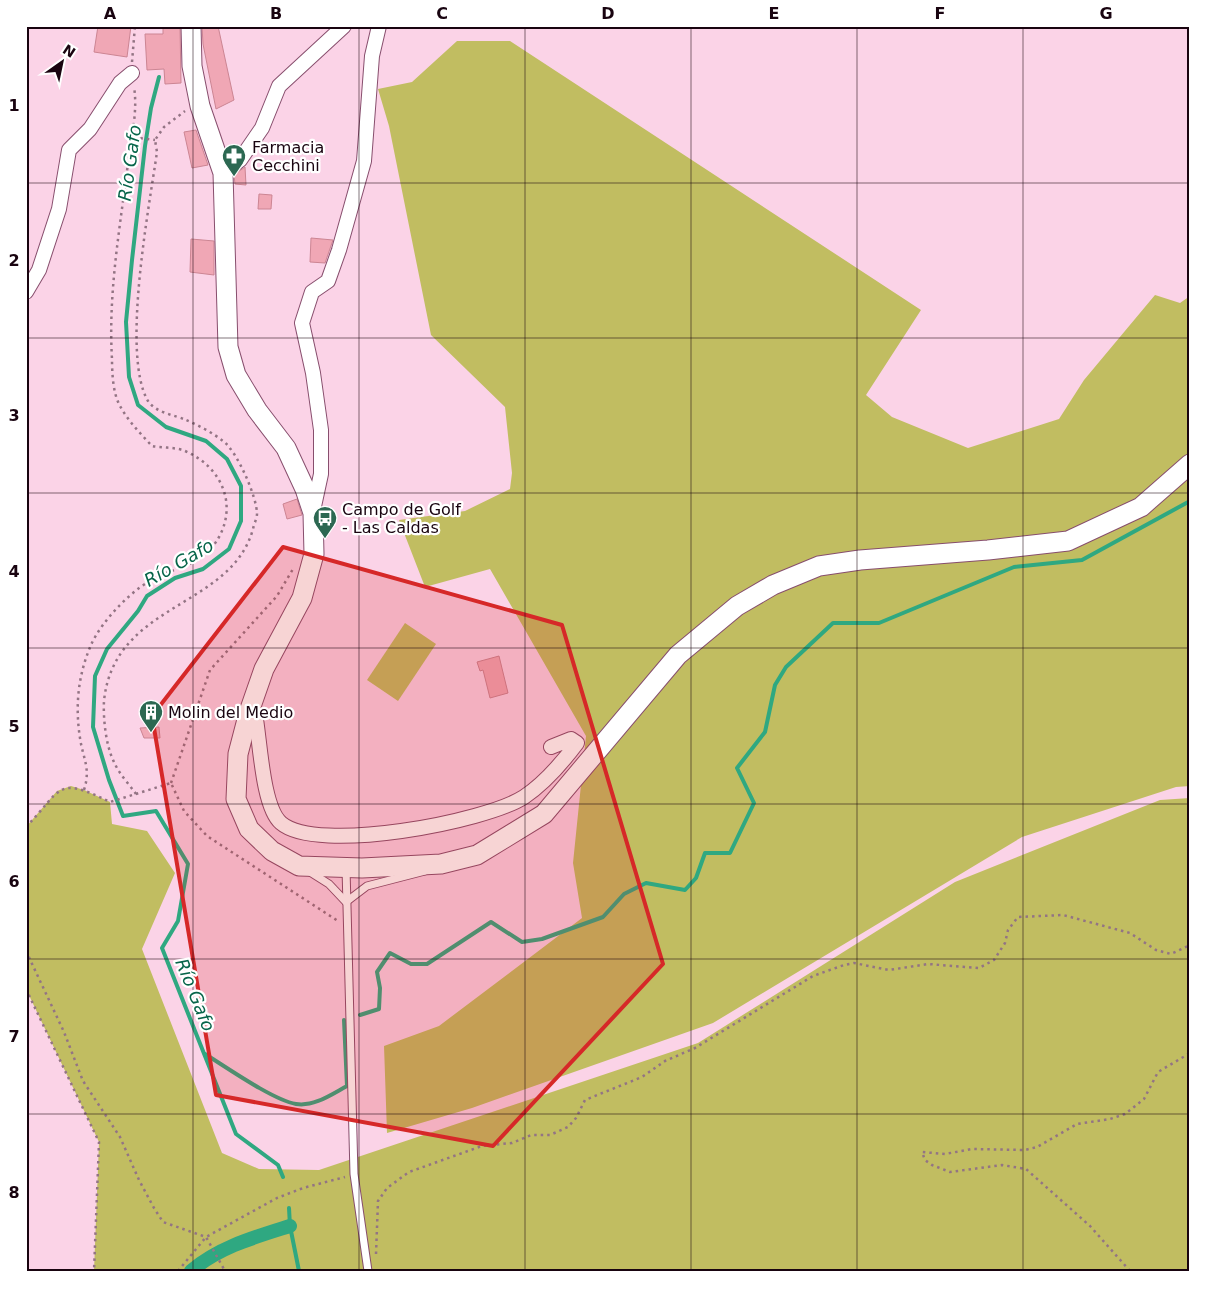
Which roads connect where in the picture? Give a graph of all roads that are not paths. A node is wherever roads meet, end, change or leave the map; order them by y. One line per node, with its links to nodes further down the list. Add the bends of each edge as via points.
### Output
1 (191, 26): 5 (street, via 192,66 200,106)
2 (344, 26): 5 (street, via 279,86 256,136 240,160)
3 (379, 26): 8 (street, via 372,56 364,161 340,250 328,281 312,292 302,323 321,430 321,474)
4 (132, 73): 6 (street, via 120,83 90,129 69,150 59,209 39,270)
5 (223, 173): 8 (street, via 228,347 236,375 286,448)
6 (26, 292)
7 (1190, 464): 11 (street, via 1141,507 1068,541 836,563 773,585 737,606 678,655 544,814 477,856)
8 (312, 513): 9 (street, via 314,554 302,598 264,669)
9 (250, 707): 10 (street, via 255,713 271,807 280,822 293,831 392,832 466,820 497,810 524,797 551,775 577,742 571,739); 12 (street, via 238,754 236,799 248,829 272,851)
10 (551, 747)
11 (441, 864): 13 (street); 14 (lane, via 414,876 366,886)
12 (300, 866): 13 (street); 14 (lane, via 329,884)
13 (346, 867): 14 (lane)
14 (346, 902): 15 (lane, via 354,1174)
15 (368, 1269)

